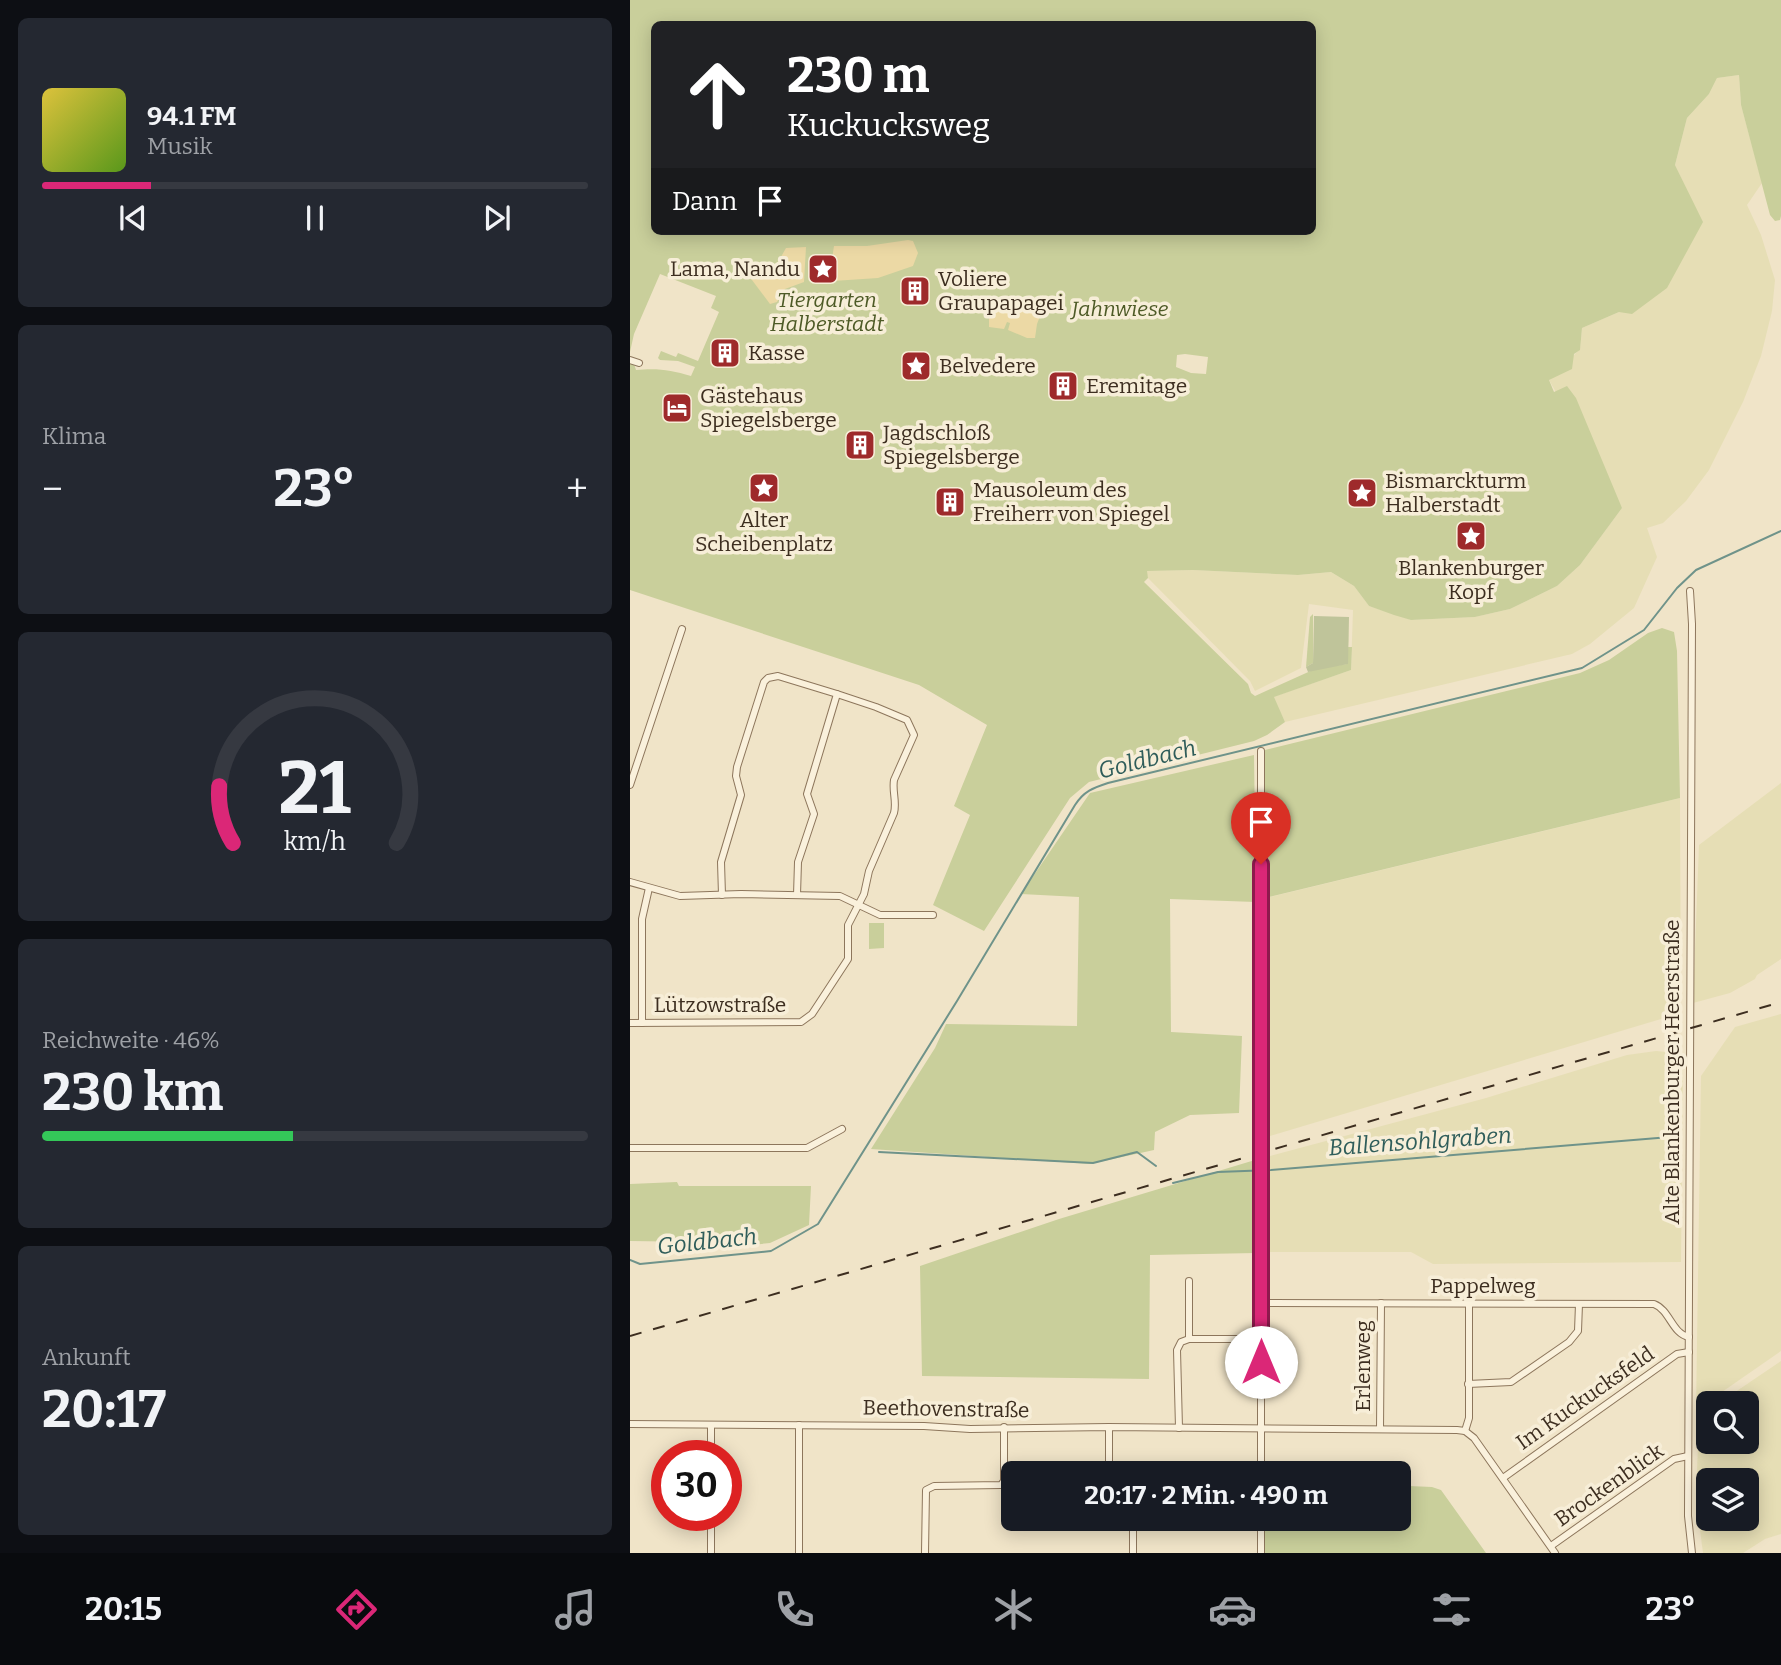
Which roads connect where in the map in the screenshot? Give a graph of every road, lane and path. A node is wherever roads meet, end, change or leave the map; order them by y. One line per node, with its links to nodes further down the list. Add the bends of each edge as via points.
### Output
1 (630, 360): 2 (street)
2 (639, 363)
3 (1690, 591): 23 (street, Alte Blankenburger Heerstraße)
4 (682, 629): 7 (street)
5 (837, 694): 10 (street, via 778,676 764,682 737,767 741,794 721,862); 11 (street, via 807,794 814,814 799,862); 12 (street, via 907,720 914,735 894,780 894,813)
6 (1261, 751): 19 (street)
7 (630, 785)
8 (630, 882): 9 (street)
9 (649, 888): 10 (street, via 680,896); 15 (street, via 642,919)
10 (722, 895): 11 (street)
11 (797, 895): 12 (street, via 840,896)
12 (858, 906): 13 (street, via 880,915); 15 (street, Lützowstraße, via 848,925 848,959 802,1022)
13 (933, 915)
14 (630, 1023): 15 (street, Lützowstraße)
15 (642, 1023)
16 (842, 1129): 17 (street, via 807,1148)
17 (630, 1148)
18 (1189, 1281): 24 (street)
19 (1261, 1303): 20 (street, Pappelweg); 25 (street)
20 (1381, 1303): 21 (street, Pappelweg); 35 (street, Erlenweg)
21 (1469, 1303): 22 (street, Pappelweg); 27 (street)
22 (1579, 1304): 23 (street, Pappelweg, via 1654,1304 1662,1307 1680,1334); 27 (street, via 1578,1331 1569,1342 1511,1382)
23 (1689, 1337): 26 (street, Alte Blankenburger Heerstraße)
24 (1189, 1339): 25 (street); 33 (street, via 1177,1350)
25 (1261, 1339): 34 (street)
26 (1689, 1352): 38 (street, Alte Blankenburger Heerstraße); 41 (street, Im Kuckucksfeld, via 1677,1354)
27 (1468, 1384): 36 (street)
28 (630, 1424): 29 (street, Beethovenstraße)
29 (711, 1425): 30 (street, Beethovenstraße); 37 (street)
30 (799, 1425): 31 (street, Beethovenstraße); 47 (street)
31 (1004, 1427): 32 (street, Beethovenstraße); 48 (street, via 1001,1485 926,1490)
32 (1109, 1427): 33 (street, Beethovenstraße); 39 (street)
33 (1179, 1429): 34 (street, Beethovenstraße)
34 (1261, 1429): 35 (street, Beethovenstraße); 40 (street)
35 (1380, 1429): 36 (street, Beethovenstraße)
36 (1465, 1431): 41 (street)
37 (711, 1440)
38 (1688, 1456): 45 (street, Brockenblick, via 1674,1459); 52 (street, Alte Blankenburger Heerstraße)
39 (1109, 1461)
40 (1261, 1461)
41 (1503, 1478): 45 (street)
42 (711, 1531): 46 (street)
43 (1133, 1531): 49 (street)
44 (1261, 1531): 50 (street)
45 (1551, 1546): 51 (street)
46 (711, 1553)
47 (799, 1553)
48 (925, 1553)
49 (1133, 1553)
50 (1261, 1553)
51 (1555, 1553)
52 (1690, 1553)

